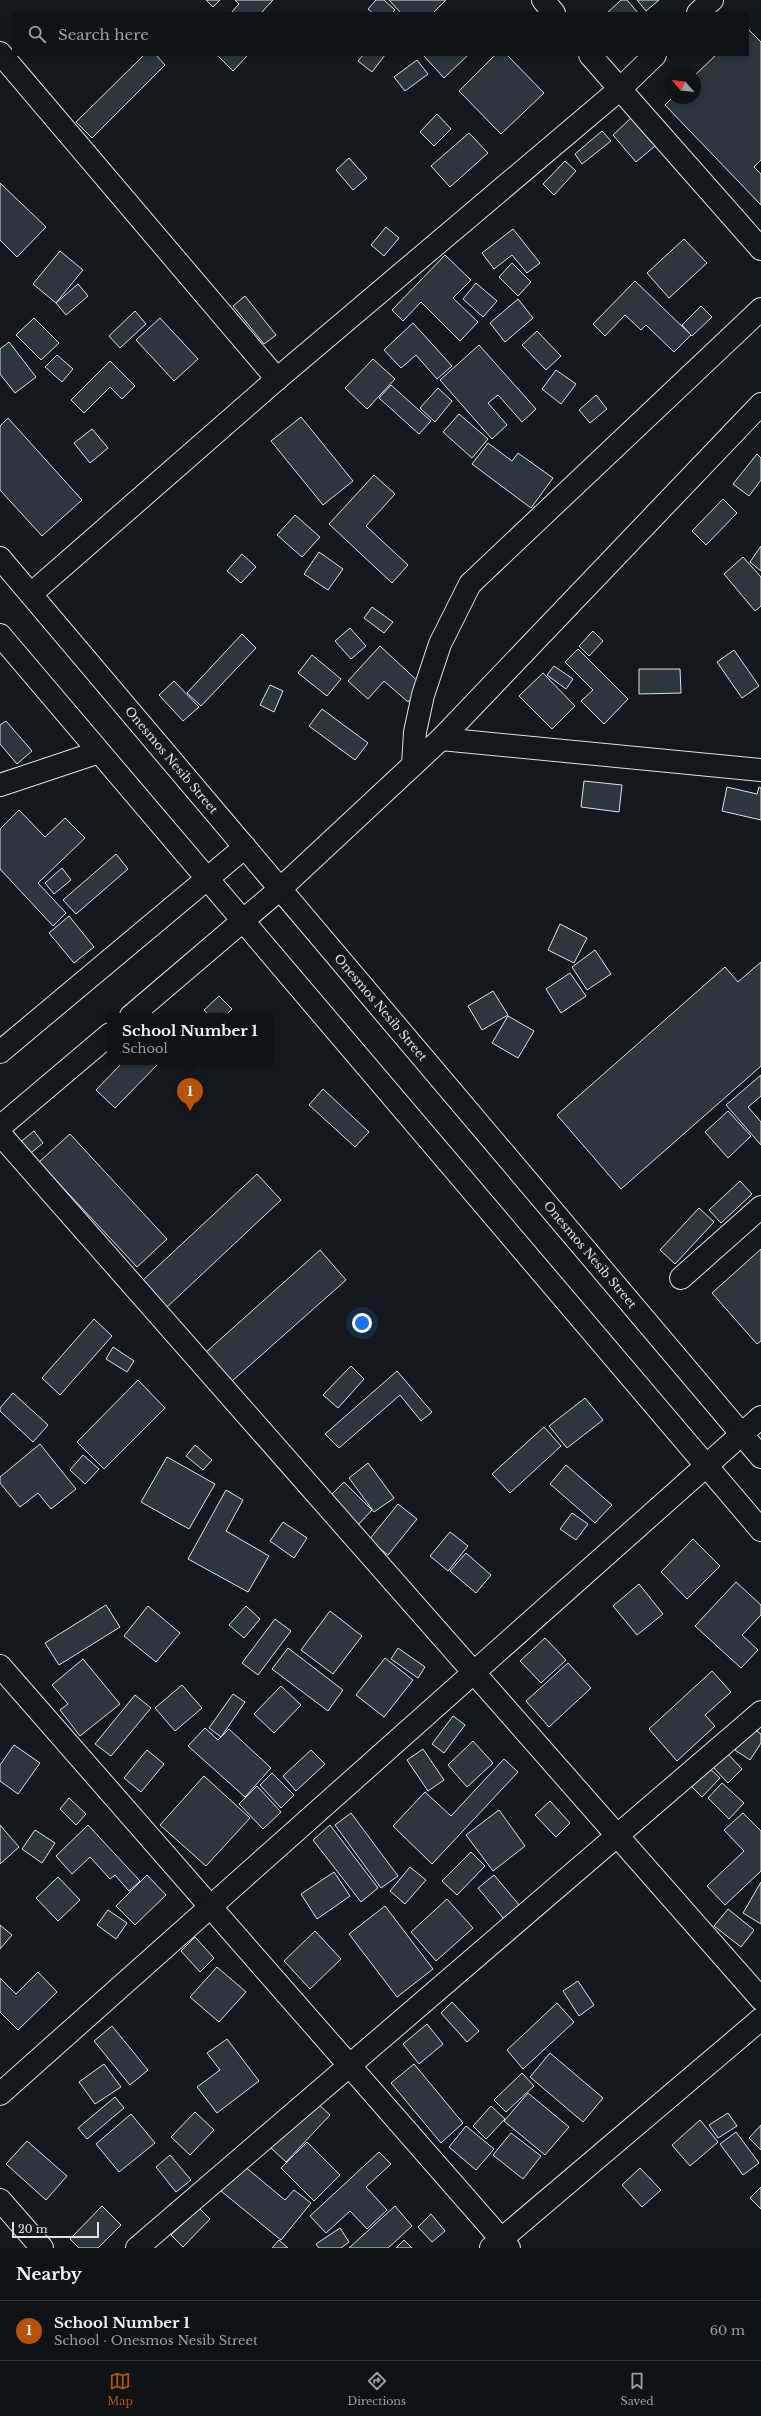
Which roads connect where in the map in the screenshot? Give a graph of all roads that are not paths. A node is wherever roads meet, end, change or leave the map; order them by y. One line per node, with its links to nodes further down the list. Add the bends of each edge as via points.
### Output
1 (543, 0): 3 (street)
2 (712, 0): 4 (street)
3 (553, 12)
4 (699, 12)
5 (0, 53): 11 (street)
6 (591, 56): 8 (street)
7 (654, 56): 8 (street)
8 (620, 89): 9 (street); 11 (street)
9 (761, 249)
10 (761, 309): 18 (street, via 470,584 440,644 423,695 414,732)
11 (277, 379): 14 (street)
12 (761, 404): 16 (street)
13 (0, 558): 14 (street, Onesmos Nesib Street)
14 (31, 594): 21 (street, Onesmos Nesib Street)
15 (0, 635): 17 (street)
16 (441, 739): 18 (street); 19 (street)
17 (99, 752): 20 (street); 22 (street)
18 (413, 765): 23 (street)
19 (761, 770)
20 (0, 784)
21 (245, 847): 22 (street); 23 (street, Onesmos Nesib Street)
22 (207, 878): 24 (street); 27 (street)
23 (280, 889): 24 (street); 33 (street, Onesmos Nesib Street)
24 (243, 921): 25 (street); 35 (street)
25 (135, 1013)
26 (107, 1037): 28 (street)
27 (0, 1052)
28 (0, 1127)
29 (0, 1134): 38 (street)
30 (761, 1207): 31 (street)
31 (681, 1278)
32 (761, 1417): 33 (street)
33 (742, 1434): 34 (street, Onesmos Nesib Street); 35 (street)
34 (761, 1457)
35 (706, 1466): 36 (street); 38 (street)
36 (761, 1530)
37 (0, 1666): 41 (street)
38 (474, 1673): 40 (street); 41 (street)
39 (761, 1712): 40 (street)
40 (617, 1836): 42 (street); 44 (street)
41 (210, 1907): 44 (street); 45 (street)
42 (761, 1999)
43 (761, 2019): 47 (street)
44 (350, 2066): 47 (street); 49 (street)
45 (0, 2094)
46 (0, 2200): 48 (street)
47 (500, 2245)
48 (42, 2248)
49 (137, 2248)

